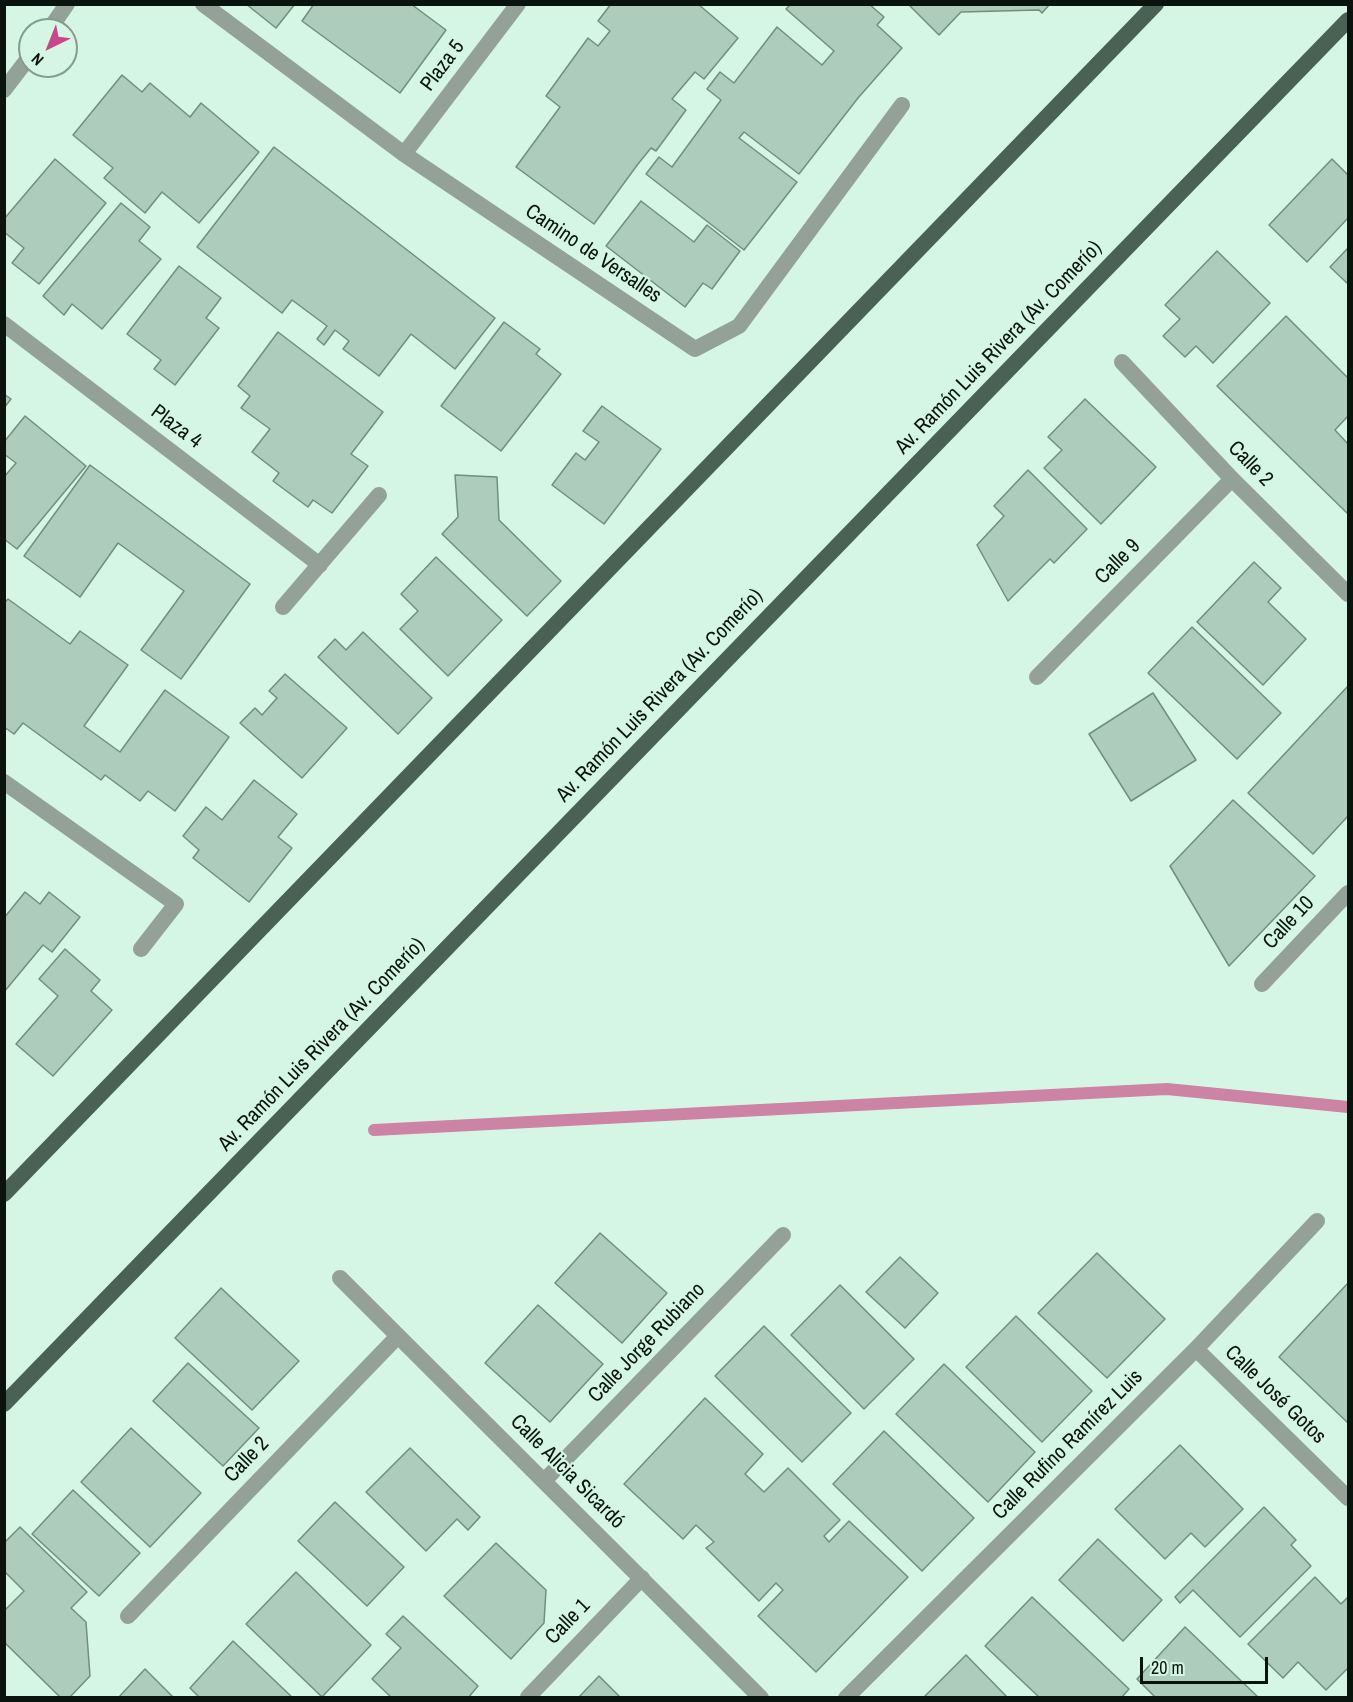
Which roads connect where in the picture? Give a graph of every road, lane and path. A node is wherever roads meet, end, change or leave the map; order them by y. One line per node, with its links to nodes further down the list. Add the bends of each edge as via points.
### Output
1 (68, 4): 5 (street)
2 (203, 4): 10 (street, Camino de Versalles)
3 (518, 4): 10 (street, Plaza 5)
4 (1156, 4): 23 (main road)
5 (58, 18)
6 (1348, 20): 29 (main road, Av. Ramón Luis Rivera (Av. Comerío))
7 (18, 72): 8 (street)
8 (4, 90)
9 (902, 105): 10 (street, Camino de Versalles, via 739,326 694,350)
10 (404, 154)
11 (4, 324): 15 (street, Plaza 4)
12 (1122, 362): 13 (street, Calle 2)
13 (1232, 479): 16 (street, Calle 2); 18 (street, Calle 9)
14 (379, 495): 15 (street)
15 (320, 565): 17 (street)
16 (1348, 594)
17 (283, 607)
18 (1037, 677)
19 (4, 782): 21 (street, via 176,904)
20 (1348, 893): 22 (street, Calle 10)
21 (141, 950)
22 (1262, 984)
23 (4, 1194)
24 (1317, 1221): 28 (street, Calle Rufino Ramírez Luis)
25 (783, 1235): 30 (street, Calle Jorge Rubiano)
26 (340, 1278): 27 (street, Calle Alicia Sicardó)
27 (398, 1336): 30 (street, Calle Alicia Sicardó); 33 (street, Calle 2)
28 (1196, 1349): 31 (street, Calle José Gotos); 36 (street, Calle Rufino Ramírez Luis)
29 (4, 1404)
30 (544, 1481): 32 (street, Calle Alicia Sicardó)
31 (1348, 1498)
32 (642, 1578): 34 (street, Calle 1); 35 (street, Calle Alicia Sicardó)
33 (128, 1616)
34 (528, 1697)
35 (761, 1698)
36 (846, 1698)

